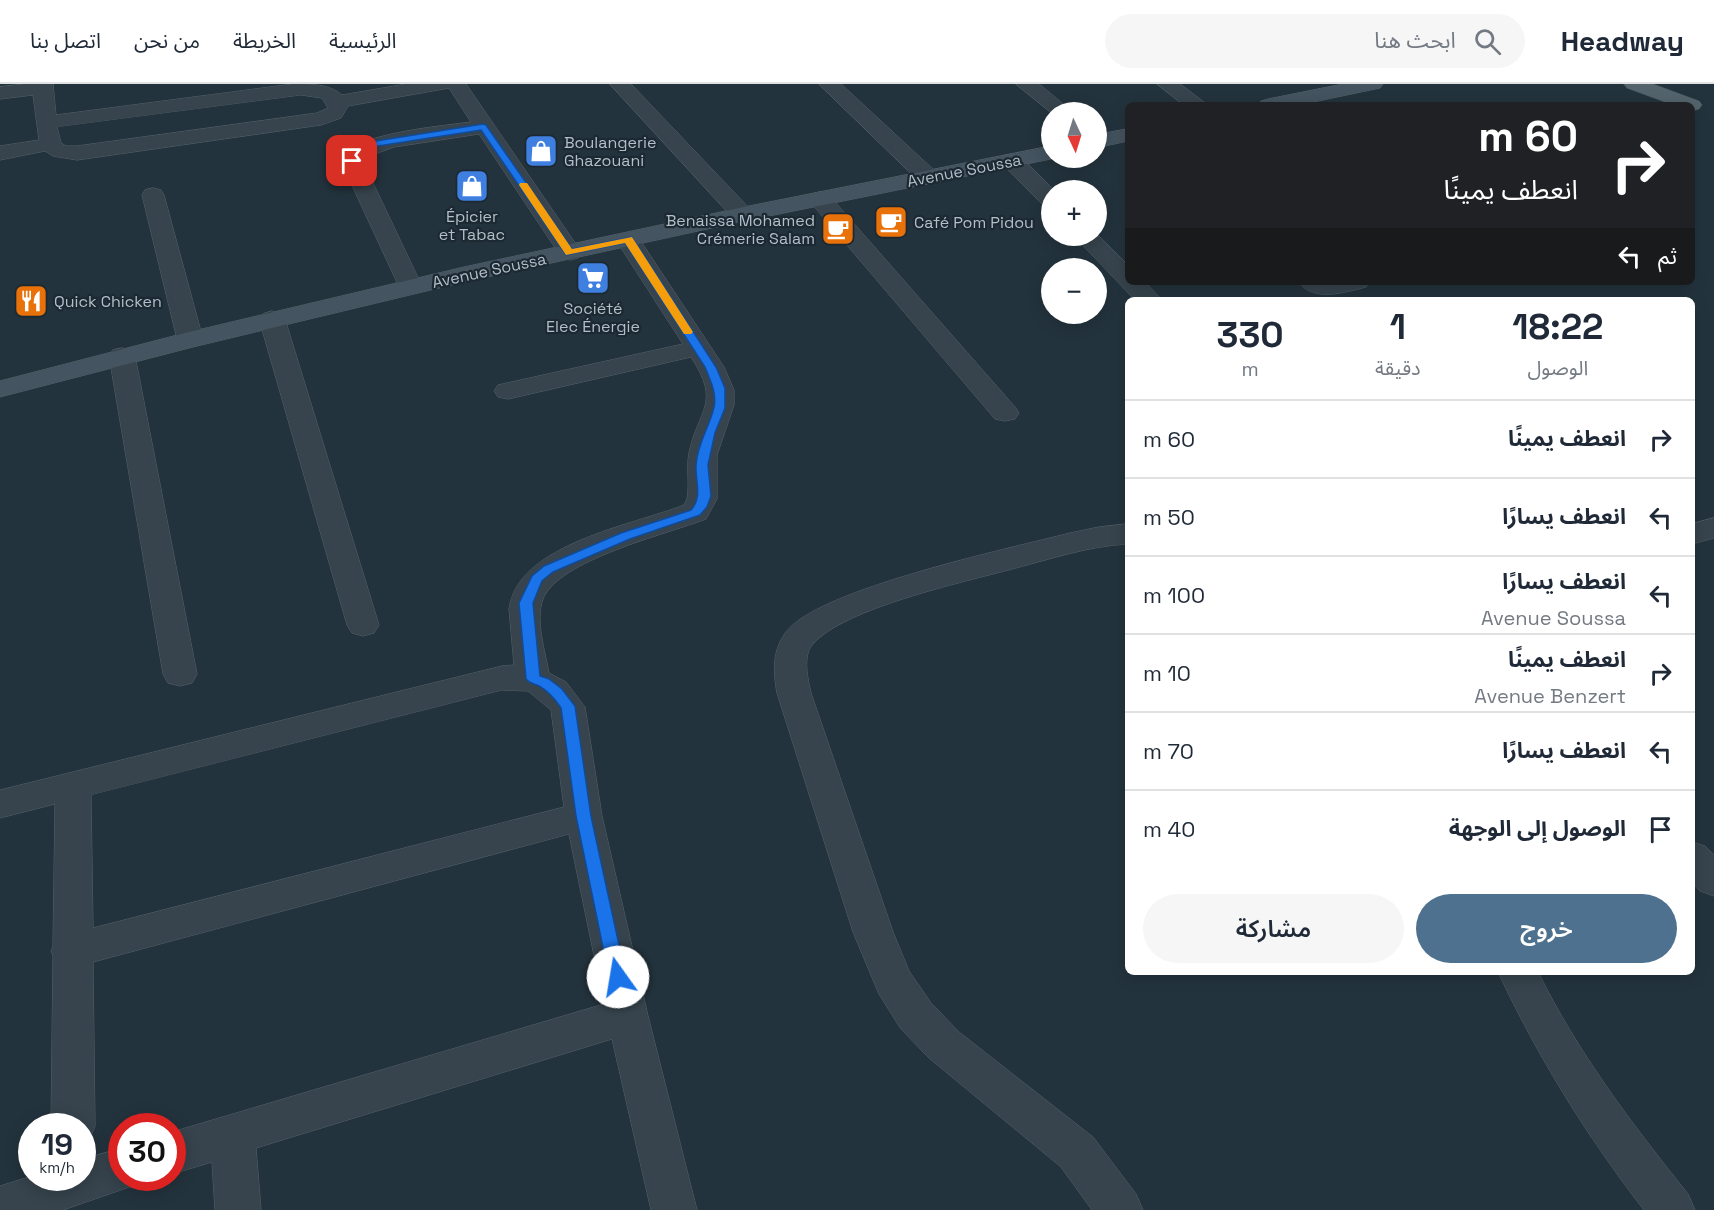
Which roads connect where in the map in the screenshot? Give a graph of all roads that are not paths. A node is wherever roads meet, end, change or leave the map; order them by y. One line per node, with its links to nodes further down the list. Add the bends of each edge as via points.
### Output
1 (442, 84): 13 (street)
2 (456, 84): 18 (street)
3 (620, 84): 29 (street)
4 (828, 84): 25 (street)
5 (1026, 84): 14 (street)
6 (1167, 84): 15 (street)
7 (1373, 84): 12 (street)
8 (1634, 84): 11 (main road)
9 (43, 86): 10 (street); 17 (street)
10 (0, 93)
11 (1693, 96): 16 (main road)
12 (1304, 101)
13 (337, 102): 17 (street, via 326,91 301,89); 21 (street, via 337,111 321,119 85,153 58,150)
14 (1050, 102)
15 (1194, 102)
16 (1714, 113)
17 (47, 122): 21 (street)
18 (483, 127): 32 (street); 37 (street, via 376,144 353,156 354,166)
19 (1125, 136): 20 (street)
20 (1107, 138)
21 (51, 144): 22 (street)
22 (0, 153)
23 (1041, 154): 24 (street, Avenue Soussa)
24 (1012, 160): 25 (street, Avenue Soussa); 26 (street)
25 (928, 177): 28 (street, Avenue Soussa)
26 (1041, 190)
27 (153, 195): 40 (street)
28 (820, 199): 29 (street, Avenue Soussa); 45 (street)
29 (742, 214): 30 (street, Avenue Soussa)
30 (628, 240): 32 (street, Avenue Soussa); 41 (street)
31 (1096, 246): 33 (street)
32 (570, 252): 37 (street, Avenue Soussa)
33 (1125, 276)
34 (1134, 285): 38 (street)
35 (1322, 285): 36 (street)
36 (1344, 285)
37 (410, 286): 39 (street, Avenue Soussa)
38 (1146, 297)
39 (272, 319): 40 (street, Avenue Soussa); 49 (street)
40 (190, 339): 42 (street, Avenue Soussa)
41 (698, 348): 44 (street); 51 (street, via 717,381 721,398 704,450 702,504 683,518 598,546 548,569 537,579 526,603)
42 (122, 356): 43 (street, Avenue Soussa); 50 (street)
43 (0, 389)
44 (508, 391)
45 (1005, 413)
46 (1714, 528): 47 (street)
47 (1695, 533)
48 (1125, 534): 67 (street, via 1083,540 876,598 829,617 803,634 793,648 789,668 873,932 893,981 916,1016 944,1045 1077,1152)
49 (363, 625)
50 (180, 674)
51 (533, 679): 52 (street, via 502,678); 54 (street, via 557,693 568,706)
52 (73, 785): 53 (street); 57 (street)
53 (0, 804)
54 (584, 816): 57 (street); 59 (street)
55 (1695, 860): 56 (street)
56 (1714, 880)
57 (71, 951): 60 (street)
58 (1520, 975): 68 (street, via 1566,1064 1605,1123)
59 (627, 1016): 61 (street); 66 (street)
60 (72, 1113)
61 (233, 1133): 62 (street); 65 (street)
62 (186, 1148)
63 (46, 1191): 64 (street)
64 (0, 1208)
65 (238, 1210)
66 (674, 1210)
67 (1120, 1210)
68 (1672, 1210)

